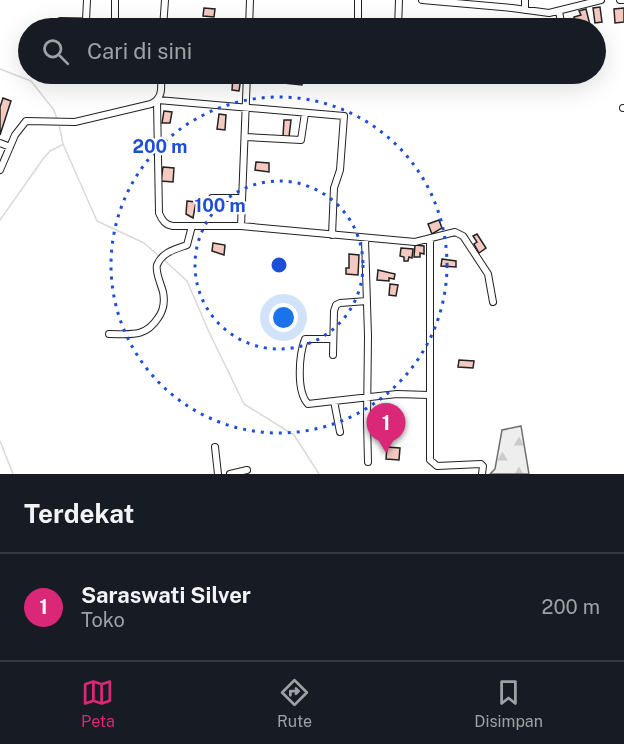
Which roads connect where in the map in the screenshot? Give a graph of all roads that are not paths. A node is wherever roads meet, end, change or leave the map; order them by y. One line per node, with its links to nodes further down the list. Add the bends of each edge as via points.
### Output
1 (87, 0): 12 (street)
2 (115, 0): 13 (street)
3 (165, 0): 14 (street)
4 (250, 0): 15 (street)
5 (358, 0): 16 (street)
6 (399, 0): 17 (street)
7 (423, 0): 10 (street)
8 (525, 0): 10 (street)
9 (598, 0): 11 (street)
10 (525, 10): 11 (street)
11 (559, 11): 18 (street)
12 (86, 18)
13 (114, 18)
14 (164, 18)
15 (249, 18)
16 (358, 18)
17 (398, 18)
18 (560, 18)
19 (162, 84): 21 (street)
20 (247, 84): 22 (street)
21 (158, 100): 22 (street); 26 (street, via 72,122 29,120 22,124); 30 (street, via 159,213 169,225)
22 (247, 107): 23 (street); 24 (street)
23 (305, 113): 24 (street, via 301,140); 32 (street, via 345,118 340,170 334,188)
24 (245, 137): 29 (street)
25 (0, 143): 26 (street)
26 (10, 147): 27 (street)
27 (0, 170)
28 (212, 198): 29 (street)
29 (242, 198): 31 (street)
30 (192, 226): 31 (street); 37 (street, via 187,245 172,250 158,264 164,307 152,328)
31 (241, 226): 32 (street)
32 (332, 235): 33 (street)
33 (365, 239): 34 (street); 35 (street)
34 (430, 239): 36 (street, via 450,233 463,236 488,274); 40 (street)
35 (367, 301): 38 (street, via 336,305); 41 (street)
36 (493, 302)
37 (109, 334)
38 (333, 339): 39 (street); 42 (street, via 305,339 299,383 308,404)
39 (333, 355)
40 (429, 395): 41 (street); 49 (street, via 431,462 437,466 481,464)
41 (368, 397): 42 (street); 45 (street)
42 (334, 401): 43 (street)
43 (340, 432)
44 (214, 447): 47 (street)
45 (368, 462)
46 (247, 470): 48 (street)
47 (218, 474)
48 (230, 474)
49 (482, 474)

